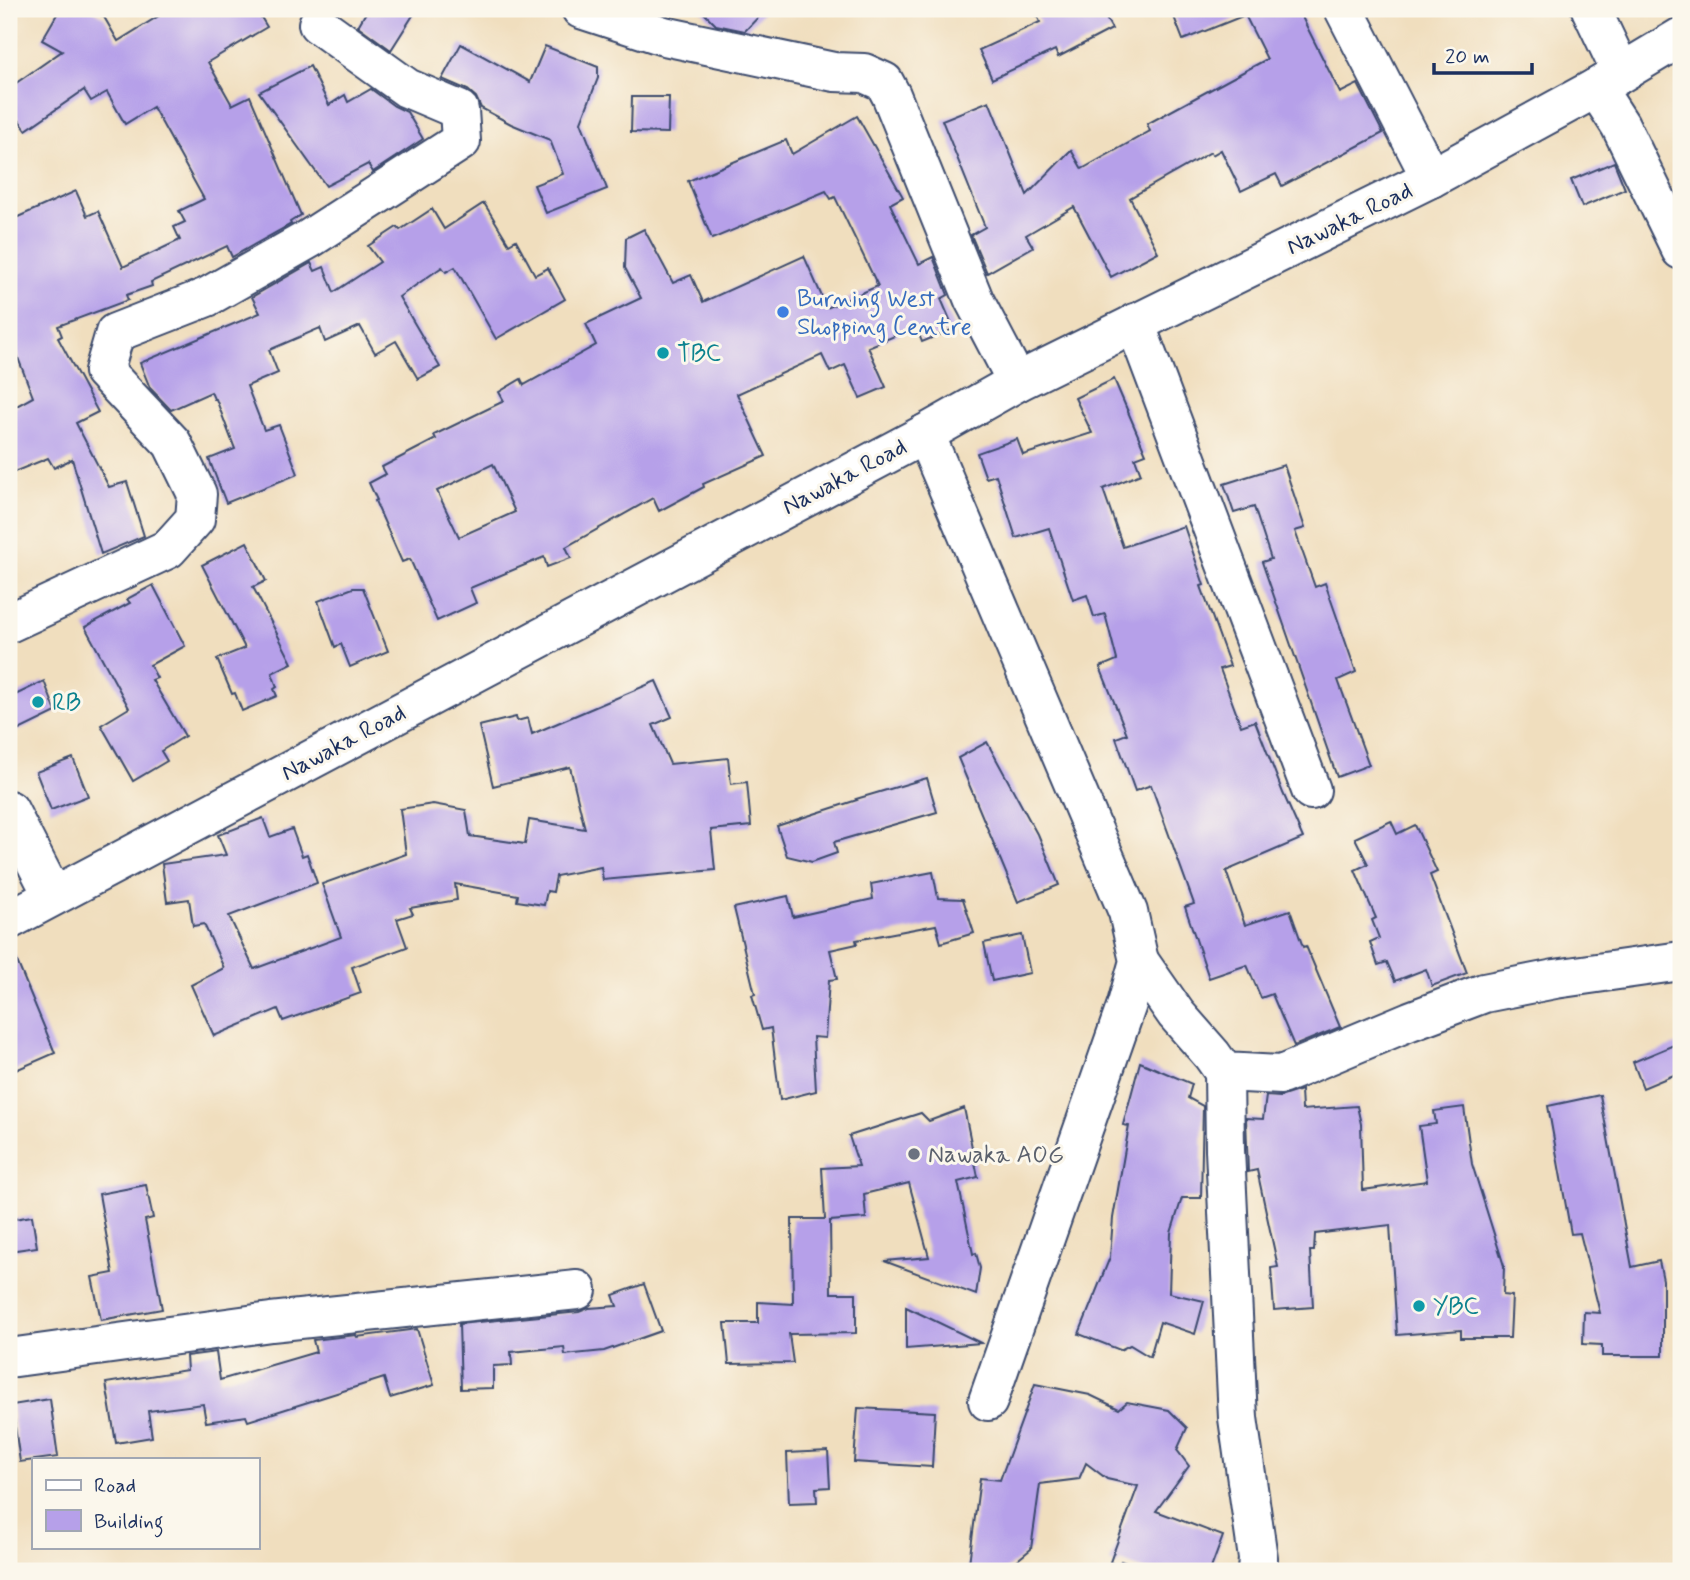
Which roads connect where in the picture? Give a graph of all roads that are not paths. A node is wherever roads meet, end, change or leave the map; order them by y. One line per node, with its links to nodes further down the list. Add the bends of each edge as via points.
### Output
1 (581, 9): 10 (street, via 664,36 834,72 864,73 884,82 974,300)
2 (1344, 9): 7 (street)
3 (1591, 9): 6 (street)
4 (318, 24): 12 (street, via 407,88 459,110 461,141 309,239 207,297 114,333 104,371 172,443 197,494 195,519 168,549)
5 (1681, 37): 6 (street, Nawaka Road)
6 (1609, 80): 7 (street, Nawaka Road); 8 (street, via 1620,125)
7 (1431, 178): 9 (street, Nawaka Road)
8 (1681, 250)
9 (1135, 323): 10 (street, Nawaka Road); 13 (street)
10 (1017, 382): 11 (street, Nawaka Road)
11 (925, 433): 15 (street, Nawaka Road); 17 (street, via 1128,912)
12 (9, 623)
13 (1311, 790)
14 (9, 810): 15 (street)
15 (53, 896): 16 (street, Nawaka Road)
16 (9, 920)
17 (1139, 961): 19 (street); 22 (street)
18 (1681, 961): 19 (street, via 1484,993 1281,1075)
19 (1224, 1072): 23 (street, via 1238,1418)
20 (577, 1290): 21 (street, via 271,1321)
21 (9, 1359)
22 (988, 1401)
23 (1257, 1571)

